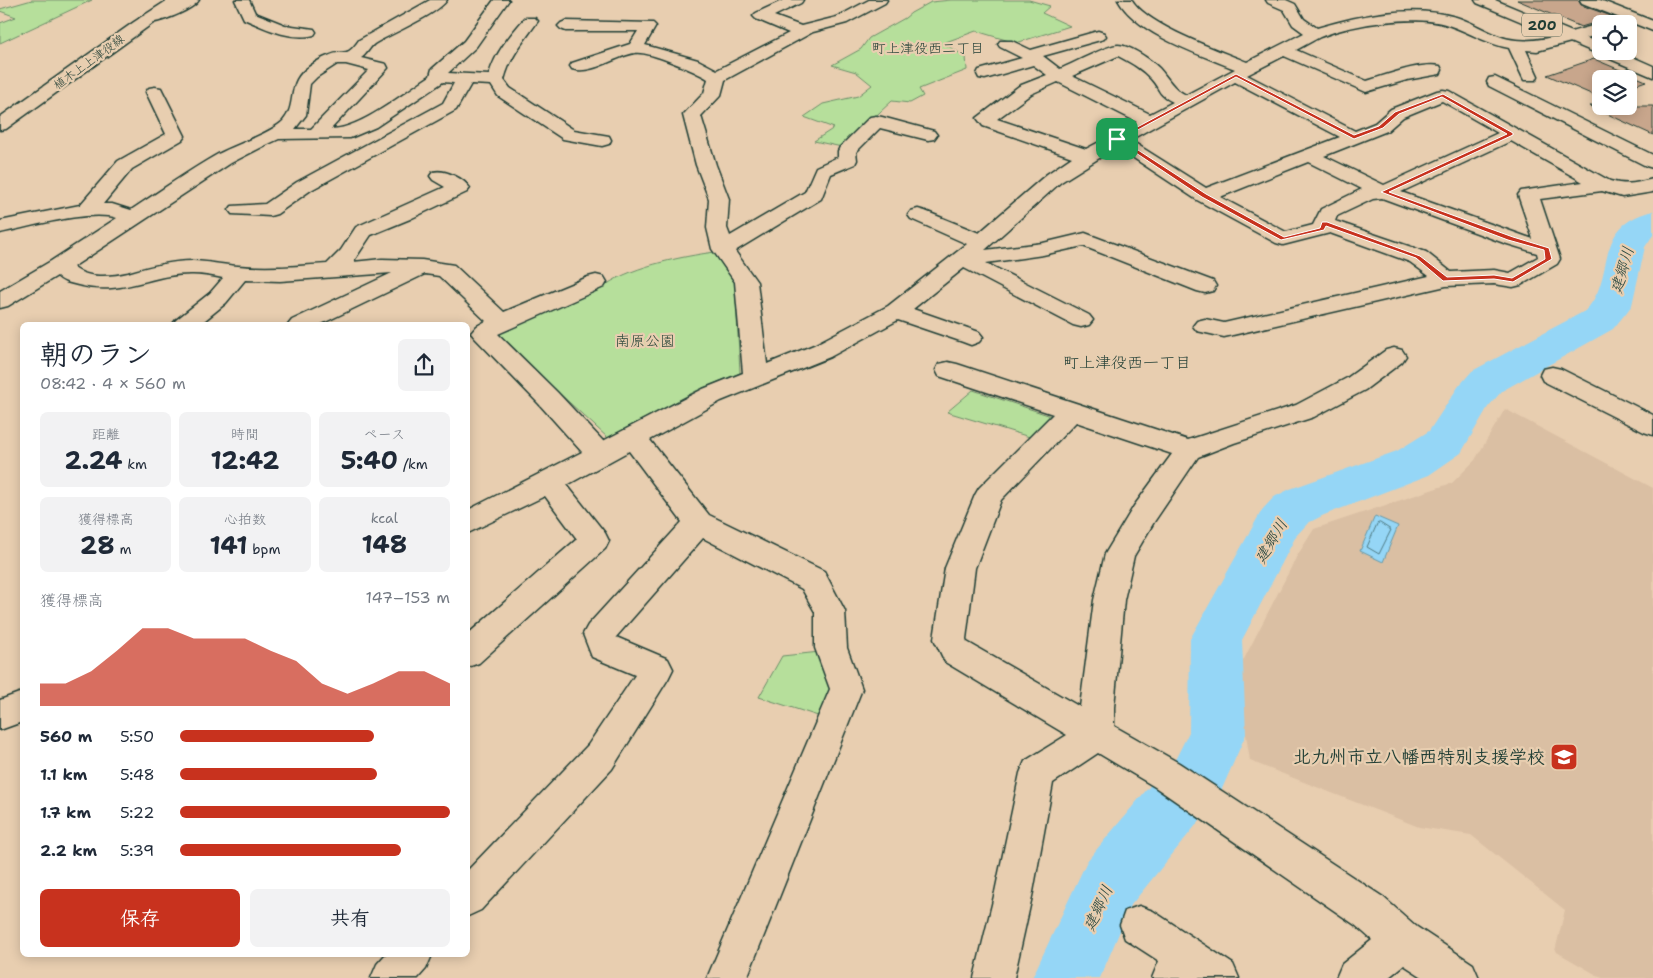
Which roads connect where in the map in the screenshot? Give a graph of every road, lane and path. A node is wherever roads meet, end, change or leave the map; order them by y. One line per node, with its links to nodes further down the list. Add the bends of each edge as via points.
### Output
1 (178, 0): 18 (main road, 植木上上津役線)
2 (192, 0): 18 (main road)
3 (242, 0): 22 (main road, via 249,16 282,28)
4 (440, 0): 34 (main road, via 366,42 361,51)
5 (502, 0): 44 (main road, via 470,44 438,73)
6 (796, 0): 23 (main road, via 761,16)
7 (879, 0): 23 (main road, via 842,20)
8 (1125, 0): 38 (main road, via 1131,12)
9 (1273, 0): 25 (main road, via 1290,7 1298,22)
10 (1482, 0): 27 (main road, 200)
11 (1587, 0): 15 (main road)
12 (1397, 4): 14 (main road)
13 (1653, 12): 16 (main road)
14 (1419, 15): 25 (main road, via 1354,22); 29 (main road, via 1452,20 1496,41)
15 (1626, 15)
16 (1637, 19)
17 (1637, 19): 21 (main road)
18 (146, 20): 51 (main road, 植木上上津役線)
19 (530, 21): 46 (main road, via 498,68)
20 (566, 26): 31 (main road, via 652,23)
21 (1653, 26)
22 (308, 32)
23 (802, 32): 43 (main road)
24 (1592, 32): 27 (main road)
25 (1315, 34): 32 (main road)
26 (1098, 36): 33 (main road)
27 (1573, 38): 29 (main road, via 1537,46); 30 (main road, 200)
28 (1006, 44): 33 (main road)
29 (1515, 45): 42 (main road)
30 (1592, 46)
31 (636, 47): 36 (main road); 43 (main road, via 692,63)
32 (1284, 50): 37 (main road, via 1366,87); 38 (main road)
33 (1032, 57): 40 (main road, via 1009,68); 41 (main road)
34 (347, 59): 52 (main road, via 334,59 311,73 302,83 298,114); 53 (main road, via 380,68)
35 (1626, 60): 39 (main road)
36 (578, 66)
37 (1434, 70)
38 (1242, 72): 49 (main road); 56 (main road)
39 (1653, 72)
40 (985, 74)
41 (1058, 75): 49 (main road, via 1118,50 1144,63 1160,79 1167,92); 50 (main road); 60 (main road, via 1024,90 986,118)
42 (1530, 76)
43 (717, 77): 76 (main road, via 712,96 692,115 719,199 718,228)
44 (438, 78): 45 (main road); 53 (main road, via 370,124 344,134)
45 (465, 79): 46 (main road); 62 (main road, via 450,106)
46 (496, 80): 58 (main road, via 504,92 569,135)
47 (1496, 82): 61 (main road)
48 (155, 92): 69 (main road, via 176,136 125,165)
49 (1187, 103): 50 (main road)
50 (1151, 122): 57 (main road)
51 (0, 125)
52 (276, 134): 53 (main road); 72 (main road, via 224,159)
53 (316, 134)
54 (928, 134): 76 (main road, via 876,121 847,151 848,160 823,171 814,195)
55 (1511, 134): 56 (main road, via 1443,96 1397,113 1381,127); 65 (main road); 67 (main road)
56 (1354, 137): 59 (main road)
57 (1117, 139): 60 (main road); 68 (main road)
58 (602, 140)
59 (1308, 155): 67 (main road); 68 (main road)
60 (1087, 156): 75 (main road, via 1054,178)
61 (1653, 162)
62 (330, 172): 64 (main road); 70 (main road, via 270,210)
63 (440, 176): 81 (main road, via 460,188 411,220 363,231 349,254)
64 (350, 180)
65 (1603, 185): 66 (main road, via 1622,191); 77 (main road, via 1528,195)
66 (1653, 185)
67 (1384, 192): 73 (main road, via 1369,193 1328,213); 77 (main road)
68 (1204, 196): 73 (main road, via 1283,239 1322,229)
69 (87, 210): 72 (main road, via 112,210); 74 (main road)
70 (239, 210)
71 (918, 215): 75 (main road)
72 (133, 217): 79 (main road)
73 (1324, 224): 83 (main road, via 1418,257)
74 (0, 227)
75 (981, 242): 78 (main road)
76 (723, 249): 97 (main road, via 746,282)
77 (1547, 249): 83 (main road, via 1548,259 1513,280 1494,277)
78 (962, 258): 85 (main road, via 1043,249 1085,239); 87 (main road); 88 (main road)
79 (59, 266): 82 (main road, via 70,276 93,282 117,282 192,267); 86 (main road)
80 (422, 267): 81 (main road, via 382,266); 90 (main road); 92 (main road, via 446,270)
81 (332, 271): 82 (main road)
82 (239, 273): 89 (main road, via 218,298)
83 (1446, 279): 91 (main road, via 1224,330)
84 (596, 282): 92 (main road)
85 (1205, 286)
86 (0, 301)
87 (896, 311): 93 (main road); 97 (main road, via 822,351)
88 (1081, 320)
89 (188, 322)
90 (306, 322)
91 (1205, 326)
92 (484, 331): 102 (main road)
93 (971, 337)
94 (1394, 356): 101 (main road, via 1356,384 1305,411)
95 (948, 370): 98 (main road)
96 (1552, 375): 99 (main road)
97 (756, 377): 100 (main road)
98 (1070, 412): 101 (main road); 109 (main road, via 989,495 960,568 950,639 956,652)
99 (1653, 426)
100 (632, 436): 102 (main road); 105 (main road)
101 (1189, 450): 109 (main road, via 1120,554 1109,600)
102 (599, 454): 103 (main road)
103 (549, 482): 104 (main road); 106 (main road, via 595,541)
104 (470, 521)
105 (699, 523): 110 (main road, via 598,634 603,647 657,669 600,757); 116 (main road, via 813,580 830,611 831,648 846,689)
106 (470, 651)
107 (20, 708): 108 (main road)
108 (0, 715)
109 (1096, 735): 112 (main road, via 1174,779 1369,911); 117 (main road, via 1037,773)
110 (470, 895)
111 (1139, 925): 114 (main road)
112 (1403, 941): 119 (main road); 120 (main road)
113 (410, 957): 115 (main road)
114 (1177, 966): 118 (main road)
115 (390, 978)
116 (727, 978)
117 (994, 978)
118 (1219, 978)
119 (1356, 978)
120 (1459, 978)

